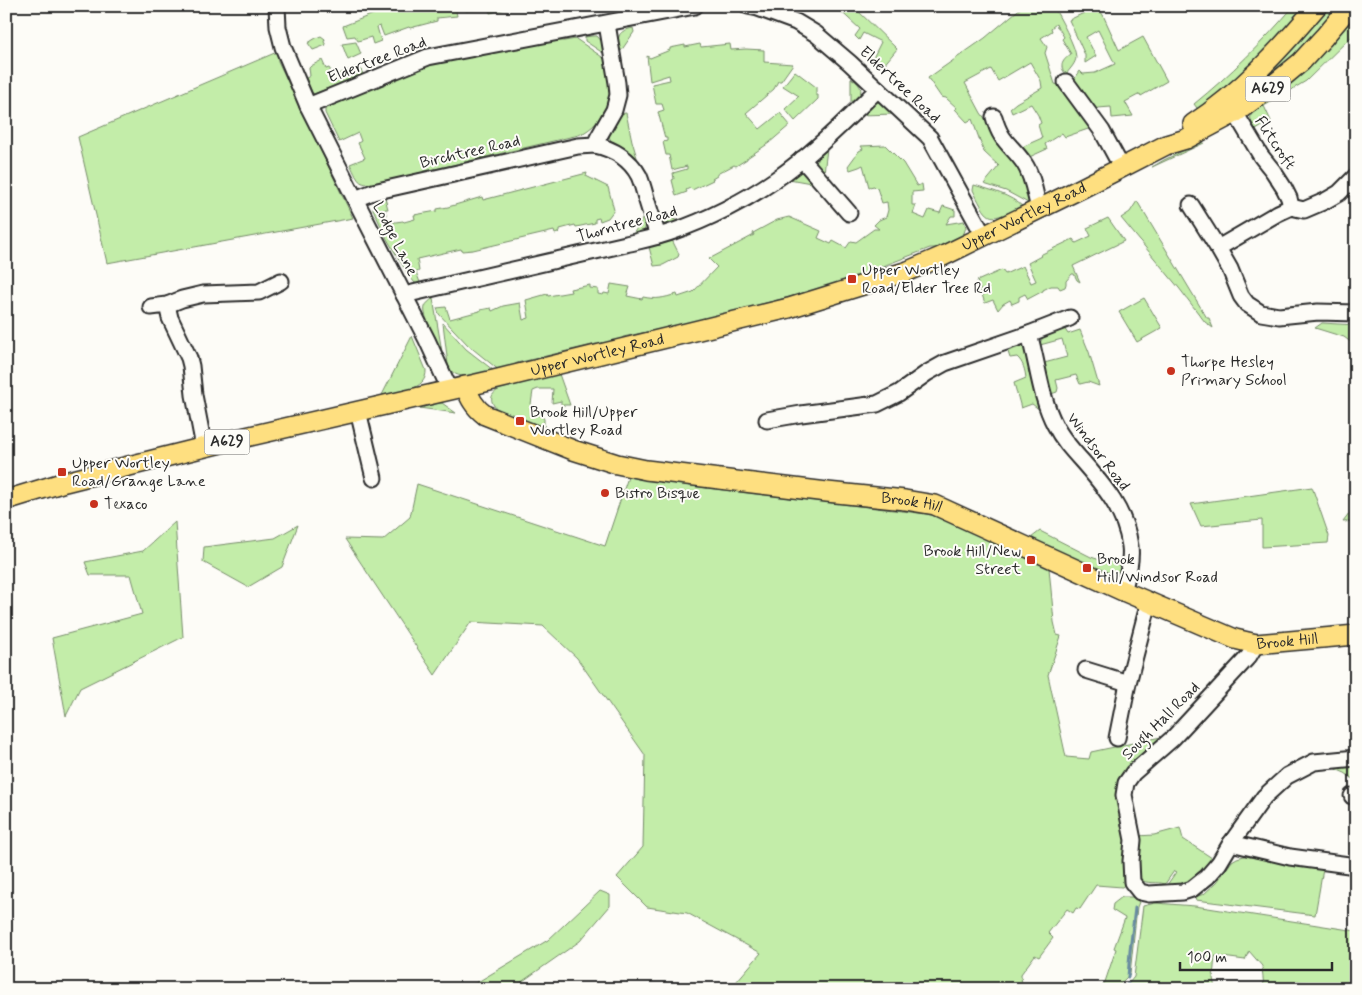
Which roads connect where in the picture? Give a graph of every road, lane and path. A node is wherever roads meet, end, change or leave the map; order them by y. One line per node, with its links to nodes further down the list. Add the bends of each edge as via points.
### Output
1 (278, 6): 9 (street, Lodge Lane, via 278,27 283,47)
2 (695, 6): 6 (street, Eldertree Road)
3 (748, 6): 8 (street, Eldertree Road, via 796,22 816,34)
4 (1317, 6): 10 (main road, Upper Wortley Road / A629)
5 (1350, 6): 10 (main road, Upper Wortley Road / A629, via 1300,62 1272,86)
6 (607, 24): 9 (street, Eldertree Road, via 428,56); 12 (street, via 618,95 614,110)
7 (1066, 82): 14 (street, via 1102,132)
8 (878, 89): 13 (street, Thorntree Road); 22 (street, Eldertree Road, via 930,138)
9 (308, 106): 16 (street, Lodge Lane)
10 (1231, 106): 14 (main road, Upper Wortley Road / A629, via 1186,139 1166,145); 18 (street, Flitcroft, via 1284,188)
11 (994, 117): 19 (street, via 1002,139 1025,164)
12 (595, 145): 16 (street, Birchtree Road, via 578,146); 21 (street, via 617,153 636,170)
13 (802, 159): 20 (street); 21 (street, Thorntree Road, via 776,180 744,199 690,225)
14 (1122, 168): 19 (main road, Upper Wortley Road / A629)
15 (1356, 176): 18 (street, via 1339,193 1325,201 1304,210)
16 (354, 199): 25 (street, Lodge Lane)
17 (1191, 205): 23 (street)
18 (1291, 208): 23 (street)
19 (1038, 209): 22 (main road, Upper Wortley Road / A629)
20 (849, 214)
21 (658, 236): 25 (street, Thorntree Road)
22 (984, 236): 31 (main road, Upper Wortley Road / A629, via 908,270 789,308)
23 (1218, 248): 28 (street, via 1247,304 1261,314)
24 (281, 281): 26 (street, via 259,292 204,294)
25 (404, 295): 31 (street, Lodge Lane)
26 (167, 305): 27 (street); 34 (street, via 174,330 189,358)
27 (151, 307)
28 (1356, 313)
29 (1070, 318): 30 (street)
30 (1029, 334): 33 (street, via 945,363 877,404); 37 (street, Windsor Road, via 1044,399 1054,424 1104,487 1126,527 1131,547)
31 (457, 388): 32 (main road, Upper Wortley Road / A629); 37 (main road, Brook Hill, via 485,415 617,464 935,505)
32 (358, 411): 34 (main road, Upper Wortley Road / A629); 35 (street)
33 (767, 420)
34 (204, 448): 36 (main road, Upper Wortley Road / A629)
35 (374, 478)
36 (6, 500)
37 (1123, 591): 38 (main road, Brook Hill)
38 (1149, 602): 40 (main road, Brook Hill, via 1235,639); 42 (street)
39 (1356, 635): 40 (main road, Brook Hill)
40 (1256, 644): 45 (street, Sough Hall Road, via 1249,656 1173,738 1133,773 1126,783 1124,795 1132,840 1132,882 1140,892 1149,894 1192,889 1219,863)
41 (1086, 670): 42 (street)
42 (1128, 683): 43 (street)
43 (1117, 738)
44 (1356, 758): 45 (street, via 1314,762 1287,776 1264,797)
45 (1231, 843): 46 (street, via 1290,857)
46 (1356, 866)

